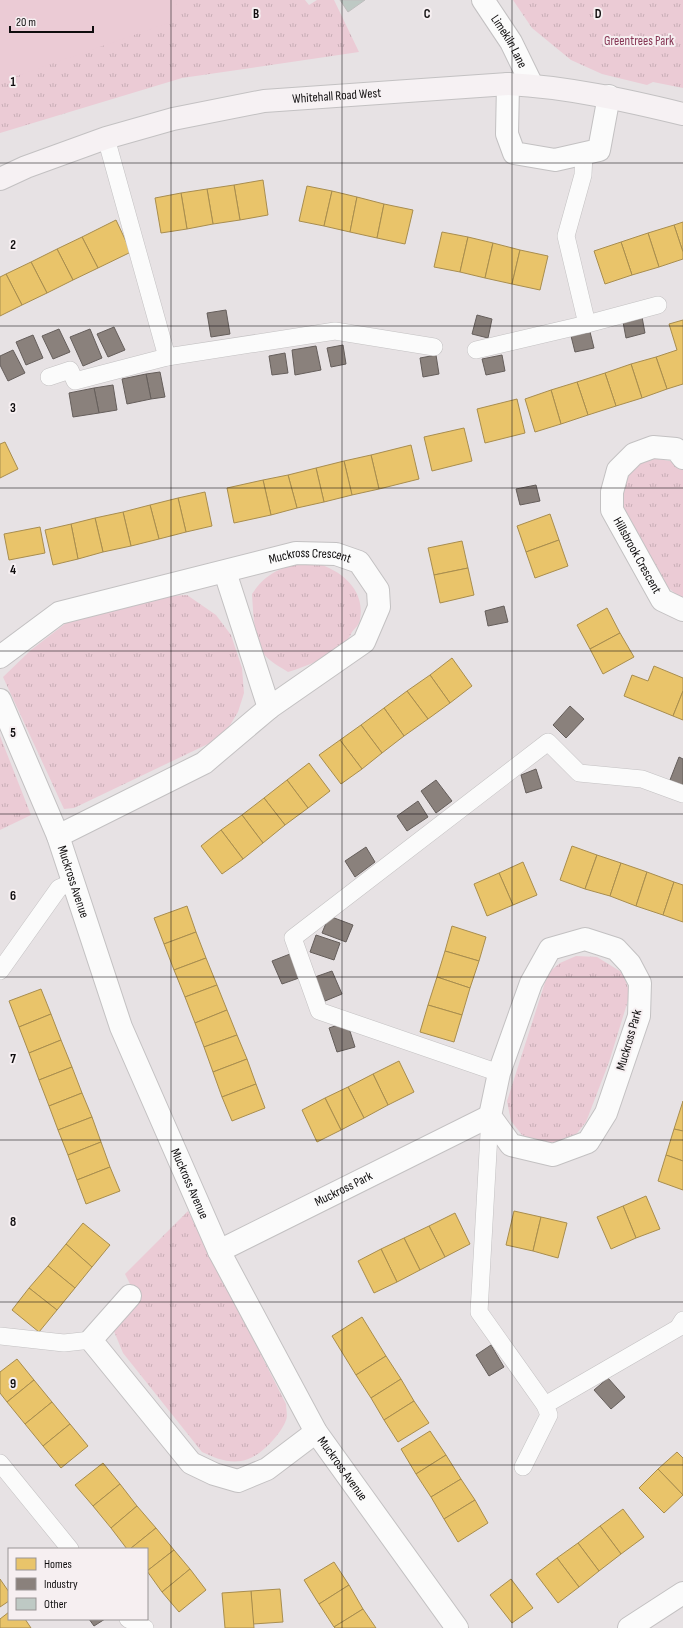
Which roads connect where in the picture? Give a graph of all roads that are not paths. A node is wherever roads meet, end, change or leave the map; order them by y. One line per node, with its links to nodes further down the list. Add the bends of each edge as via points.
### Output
1 (483, 0): 3 (street, Limekiln Lane, via 511,42)
2 (508, 84): 3 (street, Whitehall Road West); 6 (street, Whitehall Road West, via 264,101 173,119); 7 (street, via 507,134 514,153 556,160)
3 (532, 85): 4 (street, Whitehall Road West)
4 (609, 96): 5 (street, Whitehall Road West); 7 (street, via 600,150)
5 (683, 114)
6 (106, 138): 8 (street, Whitehall Road West); 13 (lane)
7 (584, 153): 10 (lane, via 583,175 566,236)
8 (0, 179)
9 (658, 305): 10 (lane)
10 (587, 324): 12 (lane)
11 (434, 347): 13 (lane, via 336,331)
12 (476, 350)
13 (166, 357): 14 (lane, via 75,382 70,370)
14 (49, 378)
15 (683, 458): 17 (street, Hillsbrook Crescent, via 676,449 653,447 634,454 618,470 612,492 612,510 662,600)
16 (225, 572): 18 (street, Muckross Crescent, via 59,612); 20 (street); 20 (street, Muckross Crescent, via 296,554 336,554 359,562 378,590 379,607 364,642)
17 (683, 610)
18 (0, 657)
19 (0, 700): 22 (street, Muckross Avenue)
20 (269, 708): 22 (street, Muckross Crescent, via 204,763)
21 (683, 794): 25 (lane, via 642,779 579,773 548,742 292,938 319,1011)
22 (58, 836): 23 (street, Muckross Avenue)
23 (73, 882): 24 (lane, via 59,888); 27 (street, Muckross Avenue, via 121,1027)
24 (0, 970)
25 (499, 1073): 26 (street, Muckross Park); 26 (street, Muckross Park, via 531,983 550,949 585,939 616,949 630,964 640,983 638,1016 606,1113 588,1142 553,1155 511,1145)
26 (490, 1116): 27 (street, Muckross Park); 32 (lane, via 479,1312)
27 (219, 1251): 33 (street, Muckross Avenue)
28 (130, 1296): 31 (street)
29 (683, 1320): 32 (lane, via 678,1328)
30 (0, 1336): 31 (lane, via 64,1343)
31 (91, 1340): 33 (street, via 191,1463 214,1474 238,1481 267,1468)
32 (545, 1405): 35 (lane, via 549,1415)
33 (316, 1432): 40 (street, Muckross Avenue)
34 (0, 1463): 36 (lane)
35 (523, 1467)
36 (69, 1548)
37 (683, 1593): 41 (street)
38 (130, 1620): 39 (lane)
39 (145, 1628)
40 (458, 1628)
41 (629, 1628)

